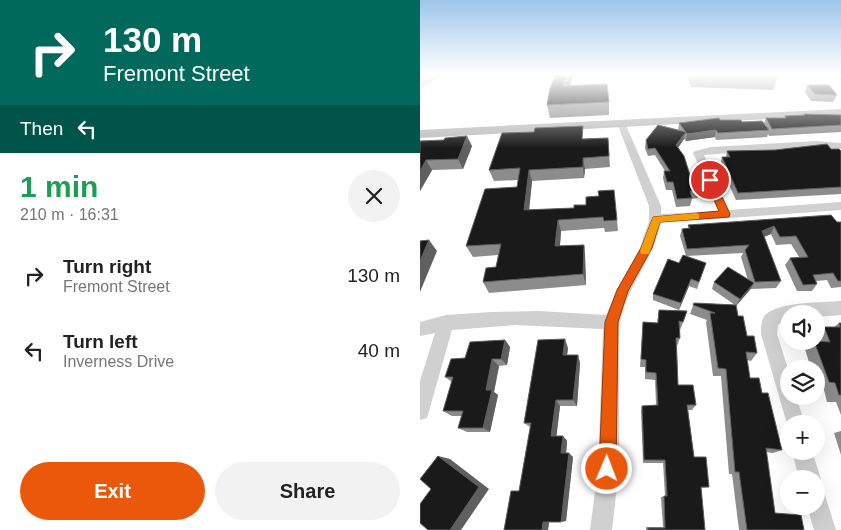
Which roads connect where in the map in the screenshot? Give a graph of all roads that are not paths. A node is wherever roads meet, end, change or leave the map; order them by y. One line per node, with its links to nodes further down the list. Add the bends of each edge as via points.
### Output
1 (841, 112): 2 (street)
2 (621, 123): 3 (street); 7 (street, via 654,206)
3 (420, 134)
4 (841, 146): 6 (street, via 816,144 698,153)
5 (841, 206): 6 (street)
6 (725, 214): 7 (street)
7 (656, 219): 10 (street, via 652,237 623,290)
8 (841, 308): 13 (street, via 782,313 770,321 769,334)
9 (446, 322): 10 (street, via 538,317); 11 (street); 12 (street)
10 (612, 322): 15 (street, via 607,469)
11 (420, 328)
12 (420, 411)
13 (792, 415)
14 (820, 515): 16 (street)
15 (600, 530)
16 (825, 530)

